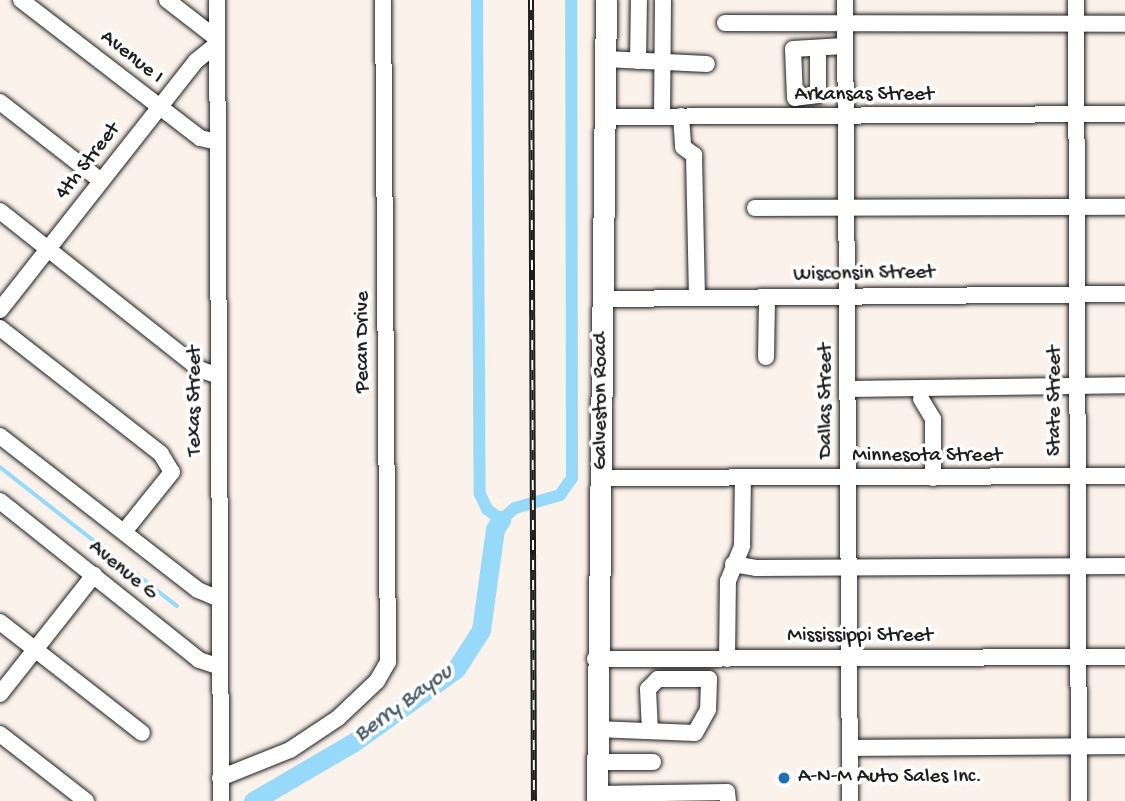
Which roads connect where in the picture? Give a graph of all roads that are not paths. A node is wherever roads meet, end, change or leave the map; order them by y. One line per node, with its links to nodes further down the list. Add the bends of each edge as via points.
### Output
1 (21, 0): 22 (street, Avenue I)
2 (167, 0): 14 (street)
3 (216, 0): 14 (street, Texas Street)
4 (383, 0): 86 (street, Pecan Drive, via 388,662 377,681 338,718 290,750)
5 (606, 0): 17 (main road, Galveston Road)
6 (639, 0): 18 (street)
7 (663, 0): 19 (street, via 666,43)
8 (845, 0): 11 (street, Dallas Street)
9 (1076, 0): 12 (street, State Street)
10 (724, 23): 11 (street)
11 (845, 23): 12 (street); 15 (street, Dallas Street)
12 (1076, 24): 13 (street); 23 (street, State Street)
13 (1125, 24)
14 (216, 42): 22 (street, 4th Street); 29 (street, Texas Street)
15 (844, 46): 16 (street); 28 (street, Dallas Street)
16 (818, 48)
17 (605, 59): 18 (street); 27 (main road, Galveston Road)
18 (638, 61): 19 (street)
19 (662, 62): 20 (street); 25 (street)
20 (707, 64)
21 (0, 102): 30 (street)
22 (158, 106): 29 (street, Avenue I, via 200,138); 30 (street, 4th Street)
23 (1076, 114): 24 (street, Arkansas Street); 28 (street, Arkansas Street); 31 (street, State Street)
24 (1125, 114)
25 (662, 116): 26 (street, Arkansas Street); 27 (street, Arkansas Street)
26 (681, 116): 28 (street, Arkansas Street); 41 (street, via 683,147 694,155)
27 (603, 117): 42 (main road, Galveston Road)
28 (844, 118): 34 (street, Dallas Street)
29 (218, 142): 46 (street, Texas Street)
30 (101, 181): 36 (street, 4th Street)
31 (1077, 207): 32 (street); 34 (street); 38 (street, State Street)
32 (1125, 207)
33 (755, 208): 34 (street)
34 (846, 208): 40 (street, Dallas Street)
35 (0, 211): 36 (street)
36 (48, 248): 43 (street, 4th Street); 46 (street, via 199,369)
37 (1125, 294): 38 (street, Wisconsin Street)
38 (1077, 295): 40 (street, Wisconsin Street); 47 (street, State Street)
39 (767, 297): 40 (street, Wisconsin Street); 41 (street, Wisconsin Street); 45 (street)
40 (848, 297): 49 (street, Dallas Street)
41 (697, 298): 42 (street, Wisconsin Street)
42 (603, 299): 54 (main road, Galveston Road)
43 (0, 310)
44 (0, 328): 59 (street, via 161,454 172,472)
45 (766, 357)
46 (218, 376): 65 (street, Texas Street)
47 (1077, 386): 48 (street); 49 (street); 53 (street, State Street)
48 (1125, 386)
49 (848, 389): 56 (street, Dallas Street)
50 (920, 399): 57 (street, via 933,419)
51 (0, 436): 59 (street, Avenue G)
52 (1125, 476): 53 (street, Minnesota Street)
53 (1078, 477): 57 (street, Minnesota Street); 61 (street, State Street)
54 (602, 478): 55 (street, Minnesota Street); 71 (main road, Galveston Road)
55 (743, 478): 56 (street, Minnesota Street); 60 (street, via 742,546)
56 (849, 478): 57 (street, Minnesota Street); 63 (street, Dallas Street)
57 (933, 478)
58 (0, 502): 64 (street, Avenue G)
59 (124, 533): 65 (street, Avenue G, via 198,590)
60 (733, 564): 63 (street); 73 (street, via 728,581)
61 (1078, 565): 62 (street); 63 (street); 68 (street, State Street)
62 (1125, 566)
63 (849, 567): 70 (street, Dallas Street)
64 (94, 575): 67 (street); 74 (street, Avenue G, via 199,660)
65 (217, 598): 74 (street, Texas Street)
66 (0, 622): 67 (street)
67 (35, 650): 76 (street); 79 (street)
68 (1078, 657): 69 (street, Mississippi Street); 70 (street, Mississippi Street); 81 (street, State Street)
69 (1125, 657)
70 (849, 658): 73 (street, Mississippi Street); 83 (street, Dallas Street)
71 (595, 659): 72 (street, Mississippi Street); 77 (main road, Galveston Road)
72 (660, 659): 73 (street, Mississippi Street); 75 (street)
73 (727, 659)
74 (220, 667): 86 (street, Texas Street)
75 (658, 679): 78 (street, via 648,689); 78 (street, via 709,679 708,710 695,733)
76 (0, 694)
77 (596, 729): 78 (street); 84 (main road, Galveston Road)
78 (650, 731)
79 (142, 733)
80 (0, 734): 88 (street)
81 (1079, 745): 82 (street); 83 (street); 92 (street, State Street)
82 (1125, 746)
83 (850, 748): 91 (street, Dallas Street)
84 (596, 762): 85 (street); 87 (main road, Galveston Road)
85 (653, 762)
86 (220, 778): 89 (street, Texas Street)
87 (596, 797): 90 (street, via 727,792)
88 (86, 801)
89 (221, 801)
90 (728, 801)
91 (850, 801)
92 (1079, 801)

